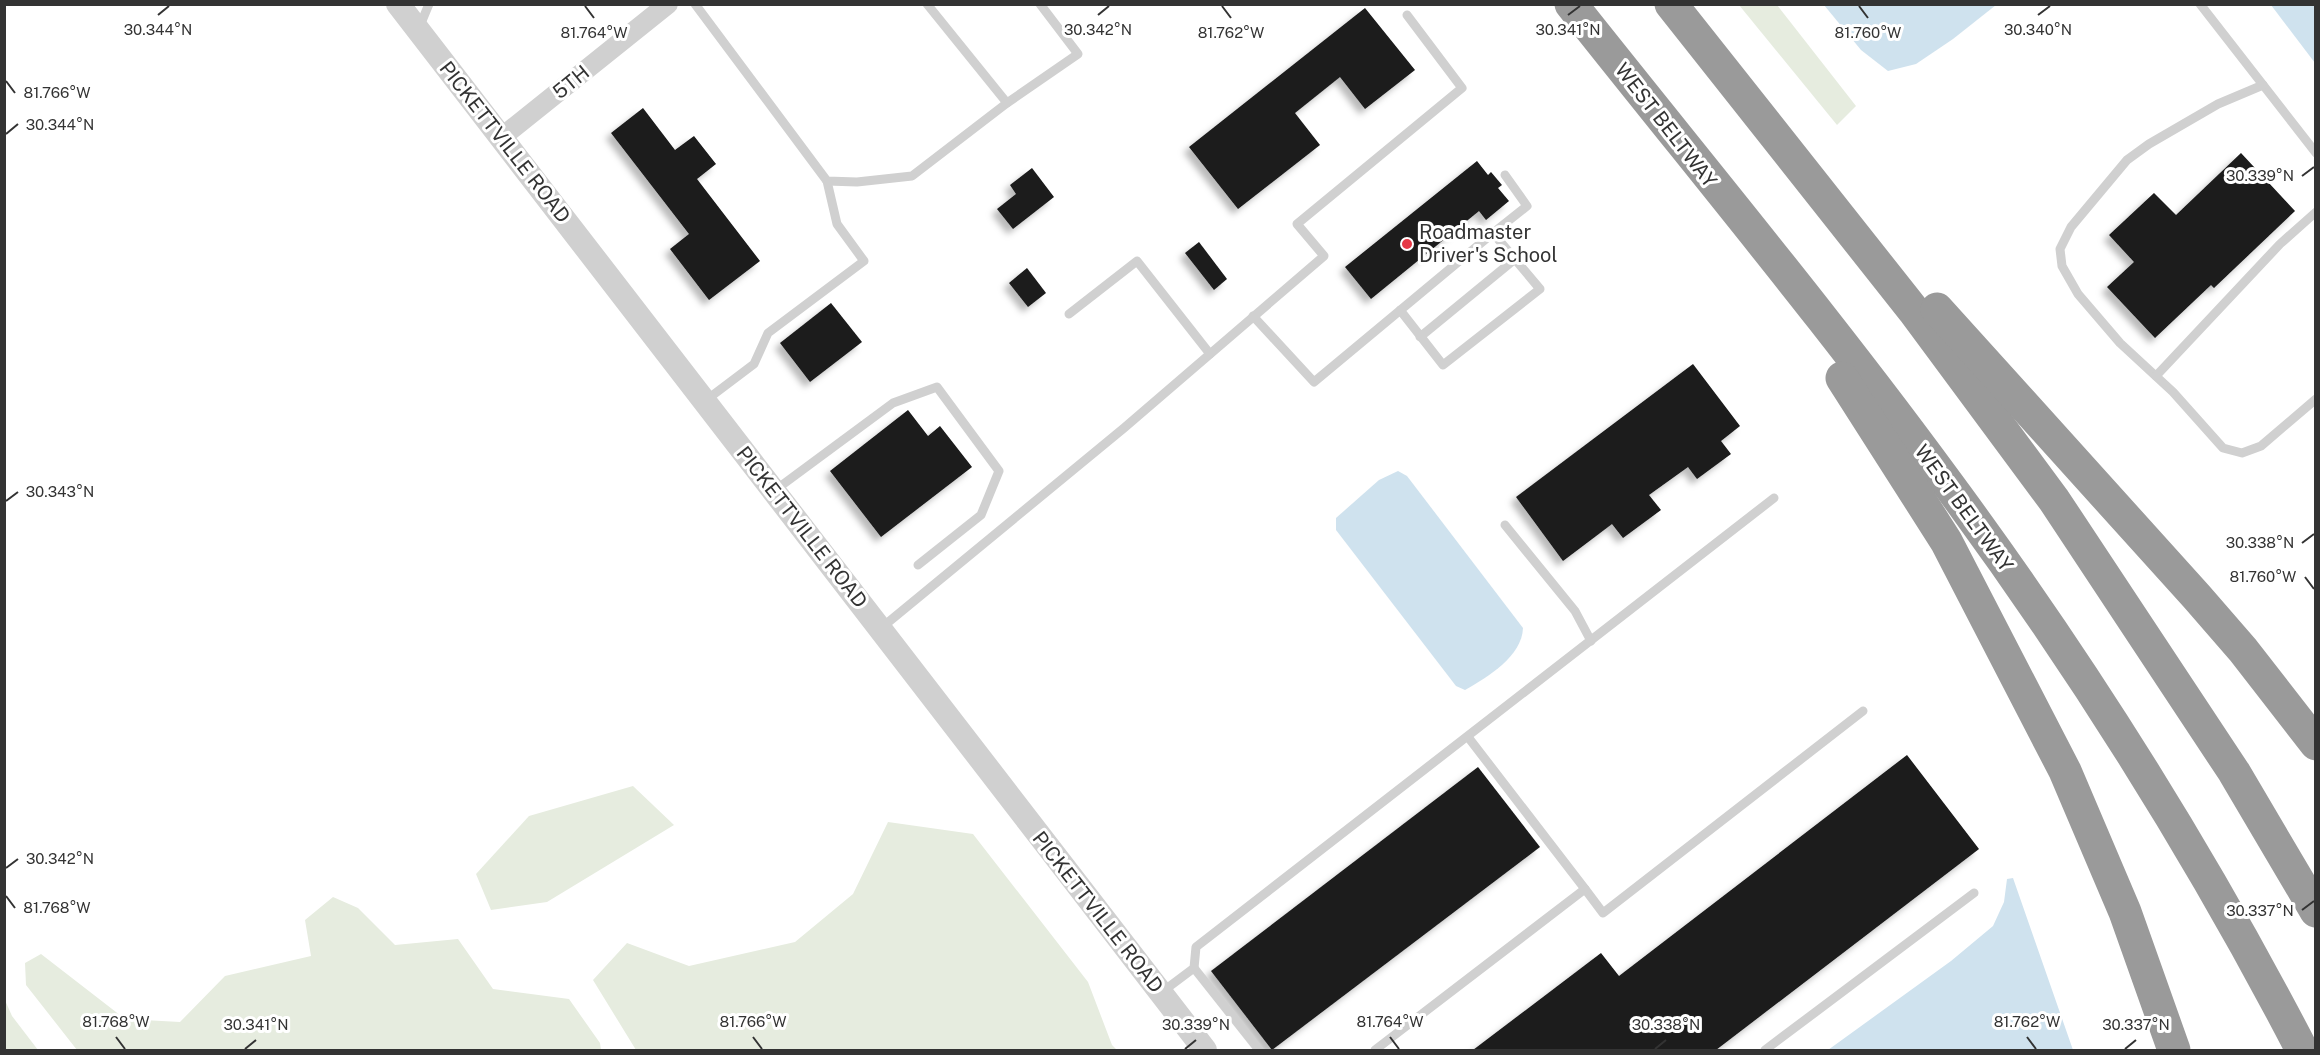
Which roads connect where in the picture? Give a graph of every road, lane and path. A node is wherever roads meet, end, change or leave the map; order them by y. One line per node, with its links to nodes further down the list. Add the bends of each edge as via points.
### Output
1 (398, 4): 11 (street, PICKETTVILLE ROAD)
2 (429, 4): 11 (lane)
3 (668, 4): 15 (street, 5TH)
4 (695, 4): 18 (lane)
5 (927, 4): 13 (lane)
6 (1040, 4): 13 (lane, via 1078,54)
7 (1570, 4): 19 (highway, WEST BELTWAY)
8 (1671, 4): 14 (highway)
9 (2200, 4): 12 (lane)
10 (1407, 15): 25 (lane, via 1462,88 1297,224 1324,256)
11 (418, 30): 15 (street, PICKETTVILLE ROAD)
12 (2263, 85): 16 (lane); 28 (lane, via 2218,104 2127,160 2071,227 2060,249 2062,266 2078,294 2120,343)
13 (1006, 103): 18 (lane, via 912,176)
14 (1756, 111): 39 (highway, via 1820,170 1929,301 2243,650); 42 (highway, via 1914,310 2054,500 2234,772)
15 (502, 137): 30 (street, PICKETTVILLE ROAD)
16 (2316, 153)
17 (1505, 175): 21 (lane, via 1527,206)
18 (827, 181): 30 (lane, via 837,224 864,261 768,333 754,364)
19 (1732, 207): 49 (highway, via 1946,541 2065,771 2125,912); 50 (highway, WEST BELTWAY, via 2004,561 2099,702 2196,858)
20 (2316, 212): 28 (lane, via 2280,244)
21 (1493, 233): 22 (lane); 23 (lane)
22 (1515, 260): 26 (lane); 26 (lane, via 1540,289 1443,365)
23 (1400, 310): 25 (lane, via 1314,382); 26 (lane)
24 (1069, 314): 27 (lane, via 1137,261)
25 (1253, 316): 27 (lane)
26 (1420, 337)
27 (1210, 354): 35 (lane)
28 (2156, 376): 29 (lane, via 2223,448 2242,453 2261,446)
29 (2316, 399)
30 (705, 401): 31 (street, PICKETTVILLE ROAD)
31 (774, 491): 34 (lane, via 893,403 937,387 999,471 981,515); 35 (street, PICKETTVILLE ROAD)
32 (1774, 498): 36 (lane)
33 (1505, 525): 36 (lane, via 1575,611)
34 (918, 565)
35 (880, 629): 44 (street, PICKETTVILLE ROAD)
36 (1591, 640): 38 (lane)
37 (1863, 711): 40 (lane, via 1603,913)
38 (1468, 736): 40 (lane); 43 (lane, via 1196,947)
39 (2316, 744)
40 (1585, 889): 47 (lane)
41 (1974, 893): 48 (lane)
42 (2316, 911)
43 (1194, 968): 44 (lane); 46 (lane)
44 (1160, 993): 45 (street, PICKETTVILLE ROAD)
45 (1205, 1050)
46 (1259, 1050)
47 (1375, 1050)
48 (1765, 1050)
49 (2174, 1050)
50 (2302, 1050)

